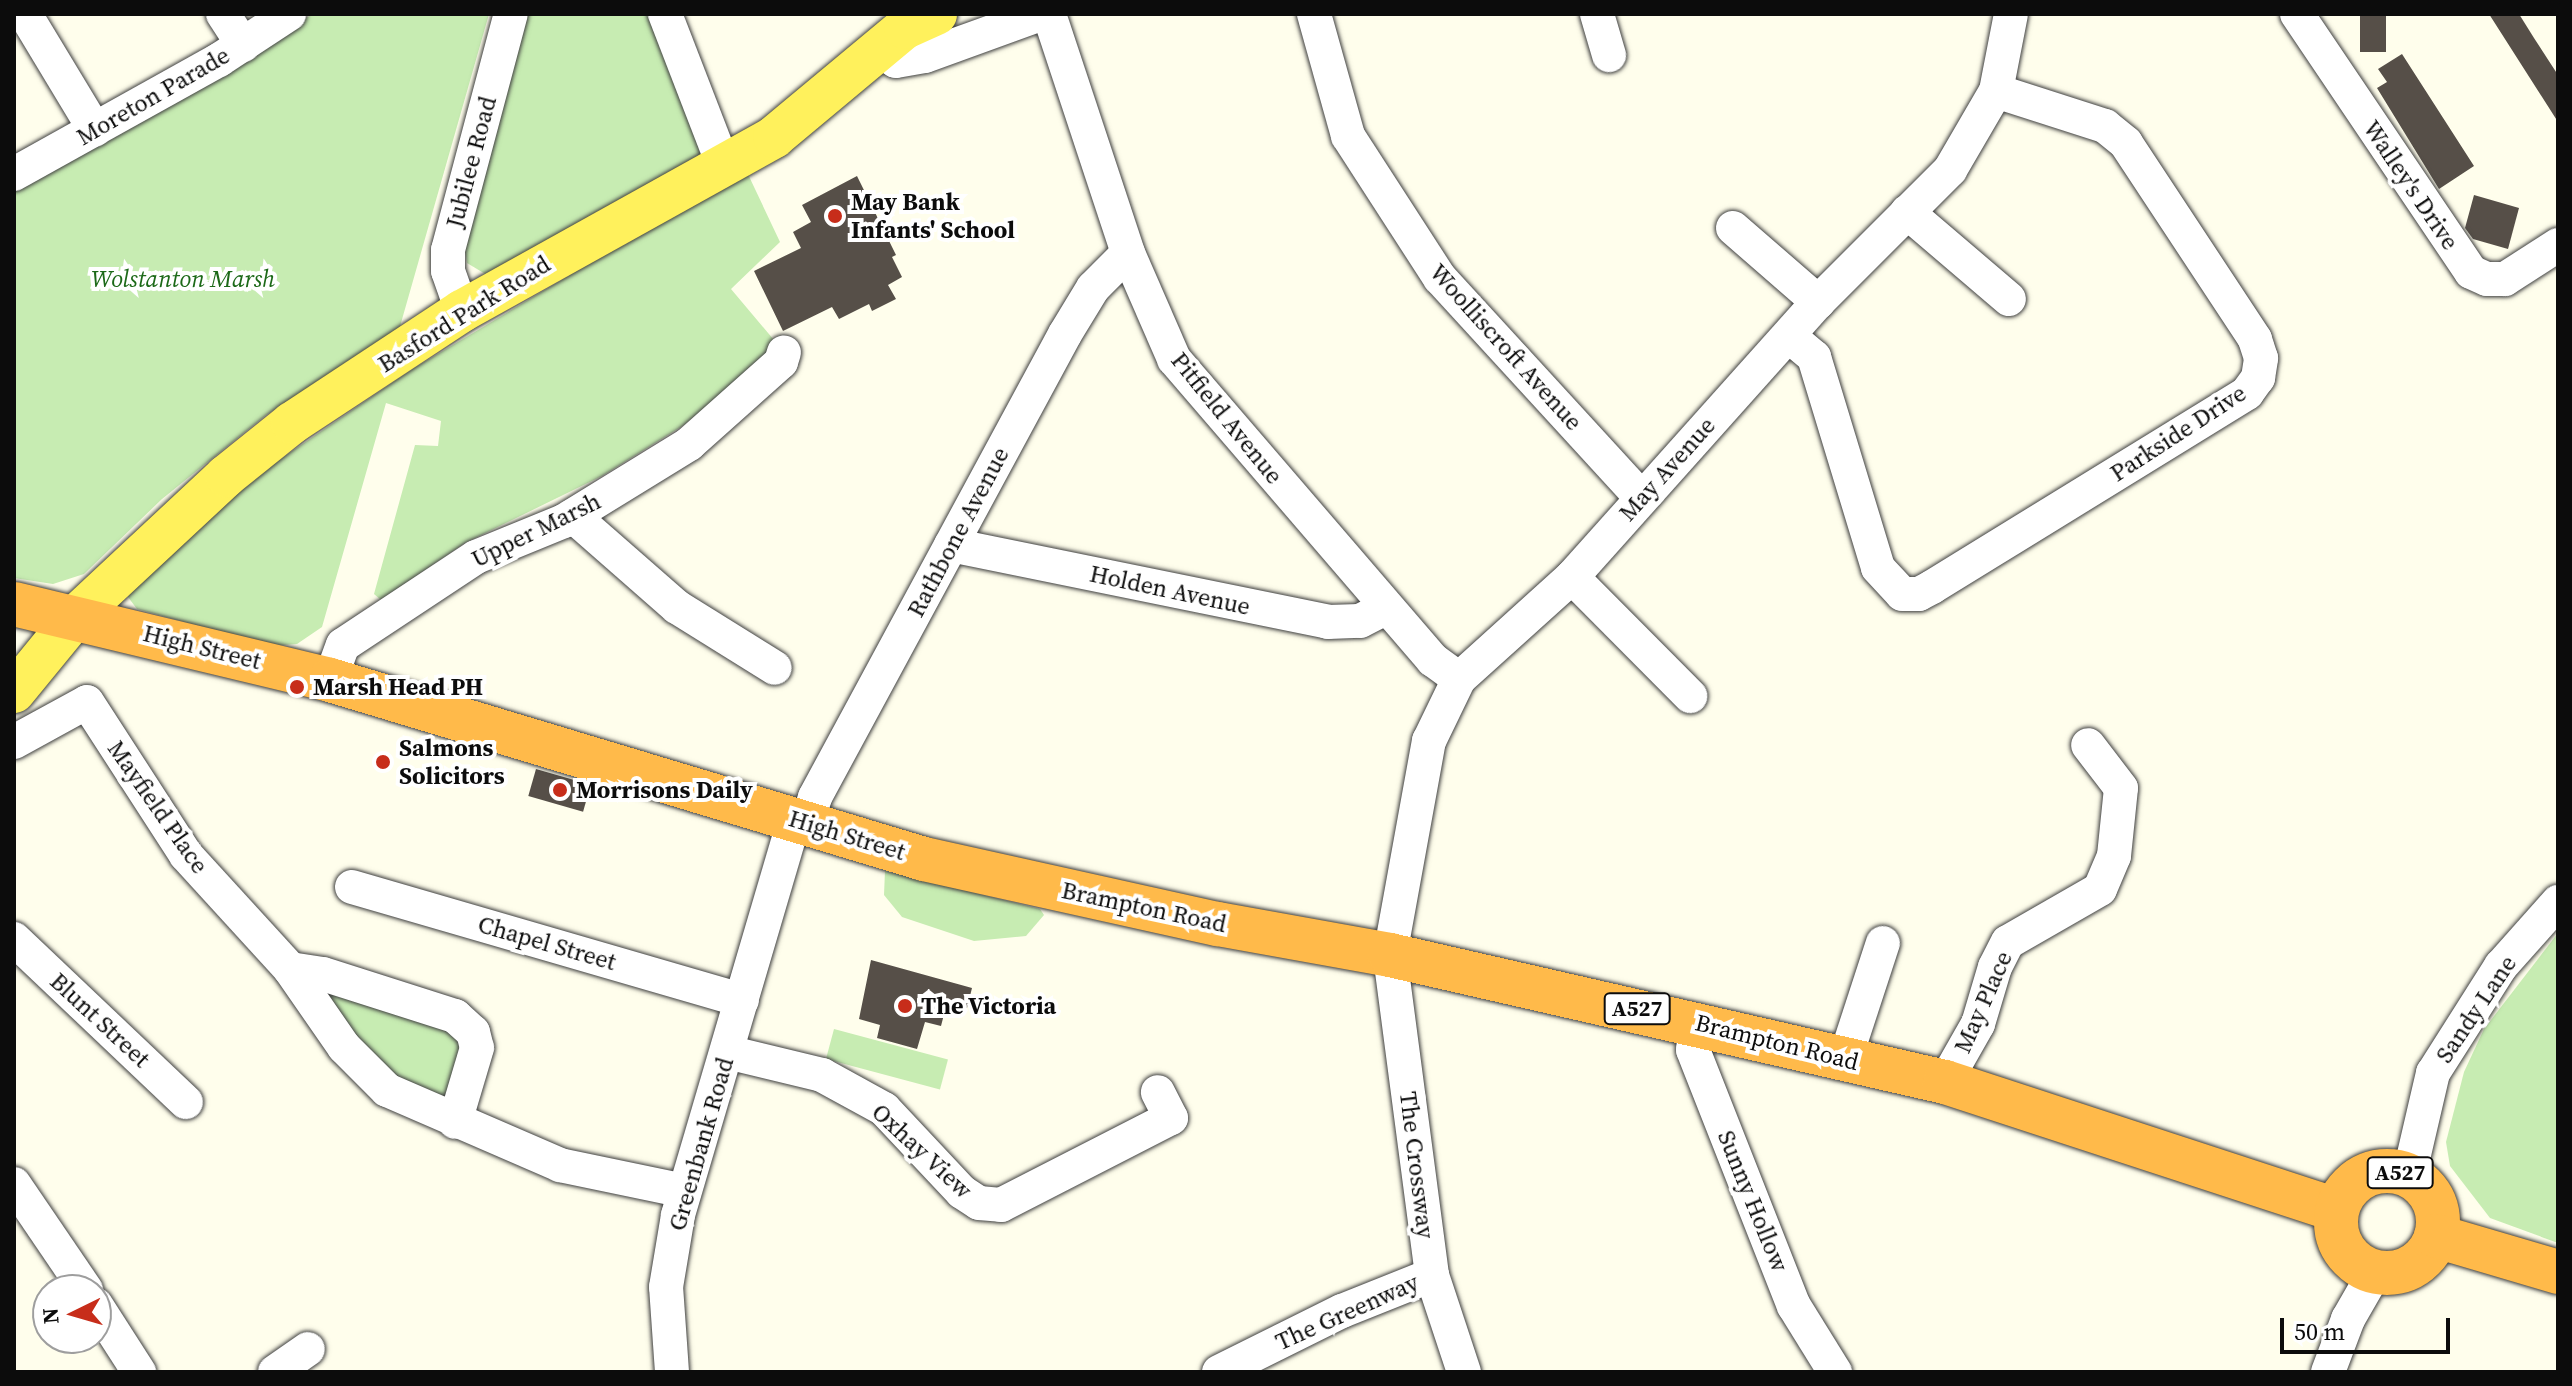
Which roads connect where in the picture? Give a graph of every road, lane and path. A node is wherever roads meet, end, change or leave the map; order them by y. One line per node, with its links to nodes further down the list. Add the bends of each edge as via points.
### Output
1 (25, 14): 17 (street)
2 (223, 14): 14 (street)
3 (289, 14): 14 (street, Moreton Parade)
4 (511, 14): 26 (street, Jubilee Road, via 448,250 448,271)
5 (665, 14): 18 (street)
6 (936, 14): 13 (main road, Basford Park Road, via 905,28)
7 (1041, 14): 13 (street, via 925,56 896,61)
8 (1049, 14): 23 (street, Pitfield Avenue)
9 (1314, 14): 29 (street, Woolliscroft Avenue, via 1348,136 1440,278)
10 (1597, 14): 15 (street)
11 (2011, 14): 16 (street, May Avenue)
12 (2297, 14): 22 (street, Walley's Drive, via 2471,272 2505,279)
13 (879, 50): 18 (main road, Basford Park Road, via 774,137)
14 (231, 53): 17 (street, Moreton Parade)
15 (1609, 55)
16 (1996, 91): 20 (street, May Avenue, via 1950,170); 27 (street, Parkside Drive, via 2105,126 2126,143 2255,339 2261,358 2258,378 2247,393 1896,605 1878,568 1814,357)
17 (95, 130): 19 (street, Moreton Parade)
18 (722, 162): 26 (main road, Basford Park Road)
19 (14, 174)
20 (1907, 212): 24 (street); 25 (street, May Avenue)
21 (1733, 228): 25 (street)
22 (2558, 245)
23 (1128, 253): 31 (street, Rathbone Avenue, via 1093,288); 34 (street, Pitfield Avenue, via 1174,359)
24 (2009, 299)
25 (1818, 302): 27 (street, May Avenue)
26 (462, 311): 35 (main road, Basford Park Road, via 292,423 226,476)
27 (1789, 336): 29 (street, May Avenue)
28 (784, 352): 30 (street, Upper Marsh, via 781,362 689,444)
29 (1640, 496): 32 (street, May Avenue)
30 (573, 516): 36 (street, via 677,607); 38 (street, Upper Marsh, via 476,557 343,645)
31 (951, 545): 34 (street, Holden Avenue, via 1328,622 1360,621); 43 (street, Rathbone Avenue)
32 (1572, 577): 37 (street, May Avenue); 40 (street)
33 (14, 604): 35 (highway, A527)
34 (1387, 607): 37 (street, Pitfield Avenue, via 1433,660)
35 (77, 615): 38 (highway, High Street / A527); 39 (main road, Basford Park Road)
36 (775, 668)
37 (1459, 679): 49 (street, May Avenue, via 1429,741)
38 (330, 680): 43 (highway, High Street / A527)
39 (14, 692)
40 (1690, 696)
41 (14, 742): 50 (street, Mayfield Place, via 101,696 186,855)
42 (2088, 745): 55 (street, May Place, via 2121,788 2114,856 2100,889 2008,942 1978,1024)
43 (801, 820): 44 (highway, High Street / A527); 51 (street, Rathbone Avenue)
44 (924, 859): 49 (highway, Brampton Road / A527, via 1218,924)
45 (352, 887): 51 (street, Chapel Street)
46 (2558, 902): 59 (street, Sandy Lane, via 2501,966 2433,1073)
47 (14, 939): 57 (street, Blunt Street)
48 (1883, 943): 54 (street)
49 (1390, 955): 52 (highway, Brampton Road / A527); 67 (street, The Crossway)
50 (290, 969): 58 (street, Mayfield Place, via 344,1047 387,1090); 58 (street, via 323,974 455,1016 473,1032 477,1048)
51 (740, 1006): 53 (street, Greenbank Road)
52 (1696, 1022): 54 (highway, Brampton Road / A527); 75 (street, Sunny Hollow, via 1693,1050 1794,1306)
53 (727, 1052): 56 (street, Oxhay View, via 822,1075 884,1109 962,1192 979,1203 1001,1205 1171,1118); 61 (street, Greenbank Road)
54 (1845, 1059): 55 (highway, Brampton Road / A527)
55 (1945, 1082): 62 (highway, Brampton Road / A527)
56 (1158, 1092)
57 (186, 1102)
58 (455, 1122): 61 (street, Mayfield Place, via 560,1165)
59 (2409, 1176): 62 (highway, A527, via 2392,1171 2364,1176 2344,1194); 63 (highway, A527, via 2430,1194 2438,1219)
60 (17, 1186): 66 (street)
61 (684, 1191): 72 (street, Greenbank Road, via 666,1287)
62 (2337, 1210): 64 (highway, A527, via 2337,1231 2346,1253)
63 (2436, 1236): 64 (highway, via 2420,1260 2404,1270); 65 (highway)
64 (2375, 1272): 76 (street, via 2348,1319)
65 (2558, 1272)
66 (75, 1274)
67 (1432, 1275): 73 (street, The Greenway, via 1342,1311); 74 (street, The Crossway)
68 (112, 1330): 70 (street)
69 (308, 1349): 71 (street)
70 (139, 1372)
71 (275, 1372)
72 (672, 1372)
73 (1219, 1372)
74 (1464, 1372)
75 (1835, 1372)
76 (2328, 1372)

